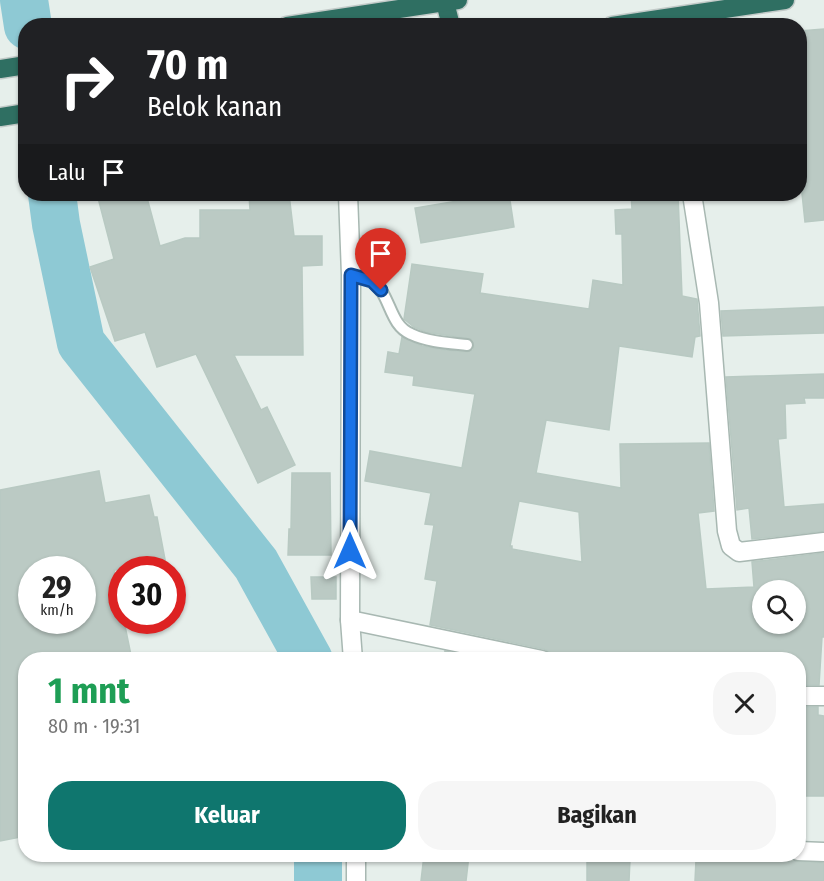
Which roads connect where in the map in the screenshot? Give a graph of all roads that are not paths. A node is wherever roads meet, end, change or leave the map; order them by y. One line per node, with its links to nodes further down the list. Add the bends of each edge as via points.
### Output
1 (785, 0): 5 (highway)
2 (452, 1): 3 (highway); 4 (highway)
3 (340, 18)
4 (451, 18)
5 (683, 18)
6 (18, 66): 7 (highway)
7 (0, 69)
8 (18, 114): 9 (highway)
9 (0, 117)
10 (348, 201): 12 (street)
11 (693, 201): 14 (street, via 709,303 731,546 739,552)
12 (351, 275): 13 (lane, via 372,281 399,325 410,334); 15 (street)
13 (467, 345)
14 (824, 542)
15 (350, 620): 16 (street); 17 (street)
16 (352, 652)
17 (504, 652)
18 (806, 696): 19 (street)
19 (824, 696)
20 (806, 851): 21 (street)
21 (824, 852)
22 (356, 862): 23 (street)
23 (356, 881)

